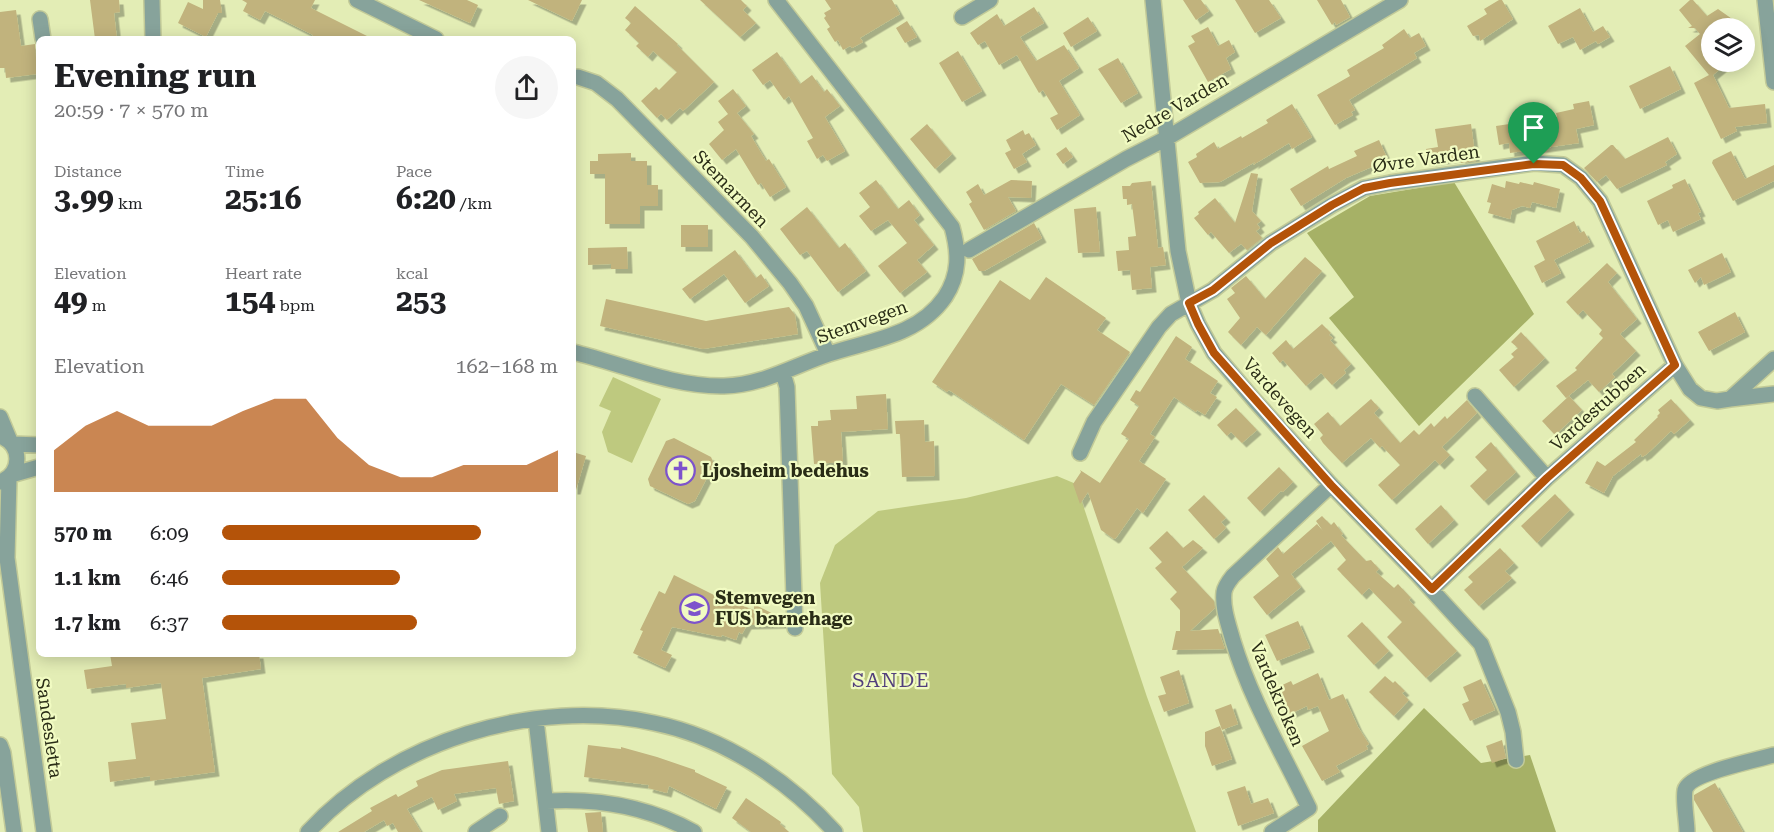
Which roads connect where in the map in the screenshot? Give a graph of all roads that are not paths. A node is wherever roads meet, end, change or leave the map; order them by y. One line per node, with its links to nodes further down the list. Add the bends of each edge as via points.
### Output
1 (152, 0): 11 (street)
2 (357, 0): 12 (street)
3 (776, 0): 19 (street, Stemvegen, via 940,209 952,227 957,248 955,277 932,314 901,332)
4 (990, 0): 8 (street)
5 (1153, 0): 15 (street, Vardevegen)
6 (1400, 0): 15 (street, Nedre Varden)
7 (1765, 0): 14 (street)
8 (962, 16)
9 (40, 19): 10 (street)
10 (43, 36)
11 (153, 36)
12 (430, 36)
13 (578, 78): 19 (street, Stemarmen, via 596,83 618,99 752,237 806,306)
14 (1774, 82)
15 (1167, 138): 16 (street, Nedre Varden); 17 (street, Vardevegen, via 1178,251)
16 (969, 250)
17 (1189, 303): 21 (street, Øvre Varden, via 1213,290 1271,243 1364,188 1534,164 1563,165 1581,178 1600,201); 29 (street, Øvre Varden, via 1159,327 1094,422); 33 (street, Vardevegen, via 1214,353)
18 (576, 352): 22 (street, Stemvegen, via 693,384 725,386)
19 (828, 354): 22 (street, Stemvegen)
20 (1774, 359): 25 (street)
21 (1675, 365): 25 (street, Øvre Varden, via 1690,389 1701,398); 32 (street, Vardestubben)
22 (783, 374): 37 (street, via 787,387)
23 (1774, 394): 25 (street, Øvre Varden)
24 (1475, 396): 32 (street, Vardestubben)
25 (1730, 399)
26 (0, 417): 27 (street, Sandesletta)
27 (7, 440): 28 (street); 31 (street, Sandesletta, via 17,463)
28 (36, 445)
29 (1080, 453)
30 (36, 468): 31 (street)
31 (7, 478): 35 (street, Sandesletta)
32 (1547, 478): 36 (street, Vardestubben)
33 (1331, 485): 36 (street, Vardevegen); 51 (street, Vardekroken, via 1233,576 1224,594 1228,625 1242,670 1309,808)
34 (0, 537): 35 (street, Sandesletta)
35 (7, 558): 45 (street, Sandesletta)
36 (1432, 589): 41 (street, Vardevegen, via 1481,644 1508,712)
37 (795, 628)
38 (536, 720): 42 (street); 46 (street, via 486,728 426,749 368,781); 50 (street, via 627,718 705,738 795,793)
39 (0, 745): 44 (street)
40 (1774, 755): 52 (street, via 1691,781 1685,789)
41 (1516, 760)
42 (546, 801): 48 (street); 49 (street, via 573,799 619,805 649,812)
43 (500, 816): 47 (street)
44 (14, 832)
45 (44, 832)
46 (308, 832)
47 (476, 832)
48 (549, 832)
49 (694, 832)
50 (835, 832)
51 (1272, 832)
52 (1687, 832)

